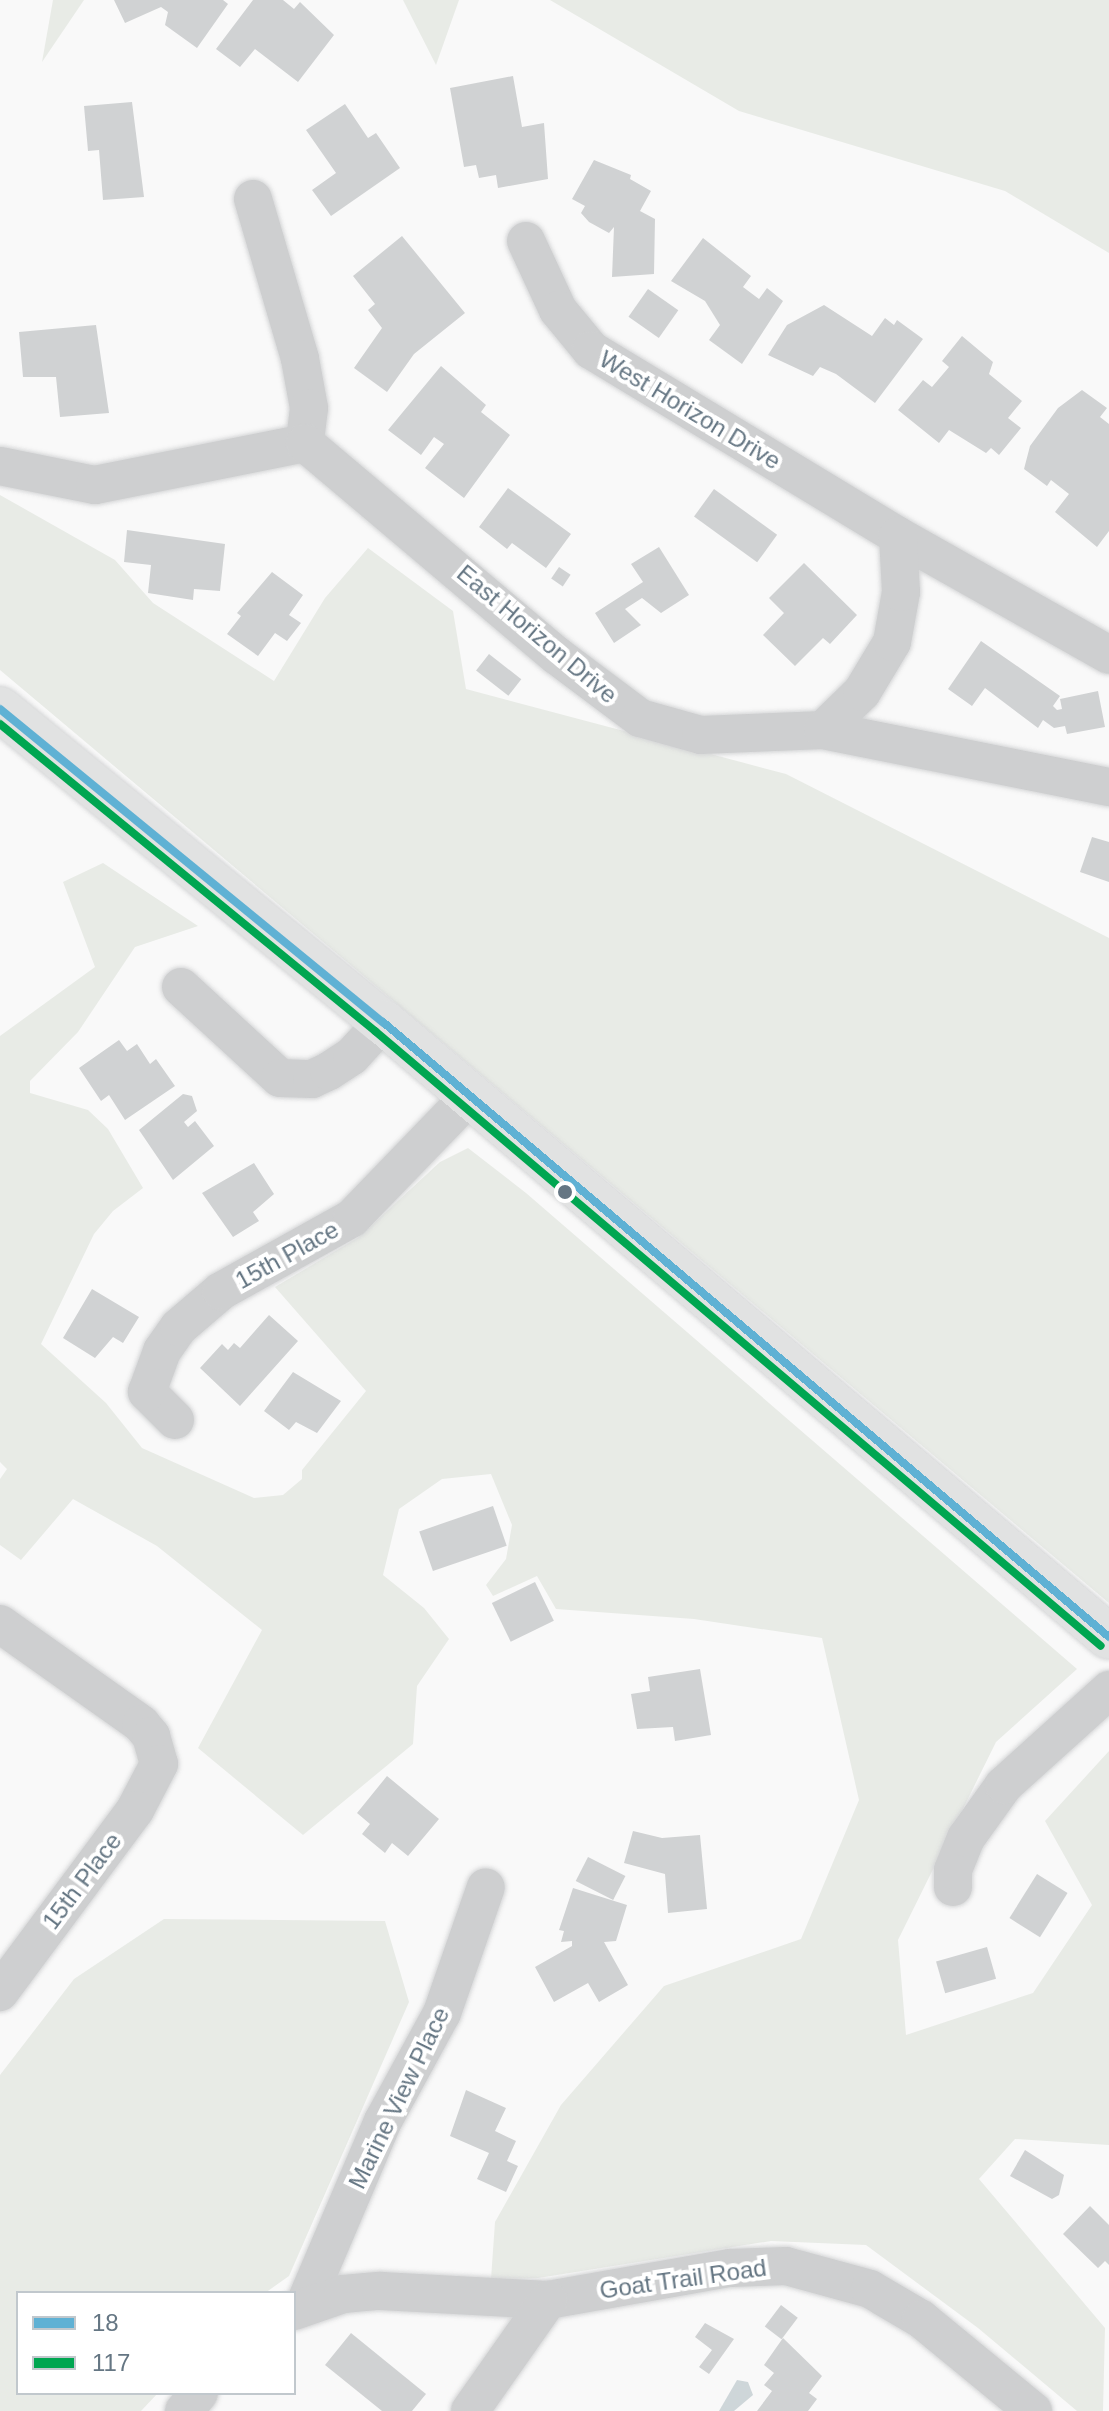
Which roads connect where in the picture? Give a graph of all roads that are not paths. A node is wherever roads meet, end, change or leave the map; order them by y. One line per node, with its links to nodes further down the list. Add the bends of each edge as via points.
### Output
1 (253, 199): 3 (street, via 300,359 309,408)
2 (526, 241): 5 (street, West Horizon Drive, via 558,310 591,350)
3 (305, 443): 4 (street, via 95,485); 8 (street, East Horizon Drive, via 556,655 640,718 701,735)
4 (0, 466)
5 (898, 536): 6 (street, West Horizon Drive); 8 (street, via 901,592 892,642 862,692)
6 (1109, 655)
7 (0, 709): 11 (main road)
8 (823, 730): 9 (street, East Horizon Drive)
9 (1109, 787)
10 (181, 987): 11 (street, via 280,1078 312,1079 329,1071 352,1056)
11 (383, 1022): 12 (main road)
12 (470, 1096): 13 (street, 15th Place, via 352,1218 221,1291 179,1327 162,1351 147,1392); 15 (main road)
13 (175, 1420)
14 (0, 1624): 19 (street, 15th Place, via 141,1724 157,1750 153,1783)
15 (1109, 1637)
16 (1109, 1690): 18 (street, via 1004,1785 966,1838 953,1870)
17 (486, 1887): 21 (street, Marine View Place, via 442,2013 383,2121)
18 (953, 1887)
19 (0, 1992)
20 (548, 2300): 21 (street, Goat Trail Road, via 381,2291 343,2294); 24 (street); 25 (street, Goat Trail Road, via 730,2268 764,2265 823,2272 870,2289 921,2319)
21 (299, 2309)
22 (197, 2395): 23 (street)
23 (184, 2411)
24 (470, 2411)
25 (1033, 2411)

